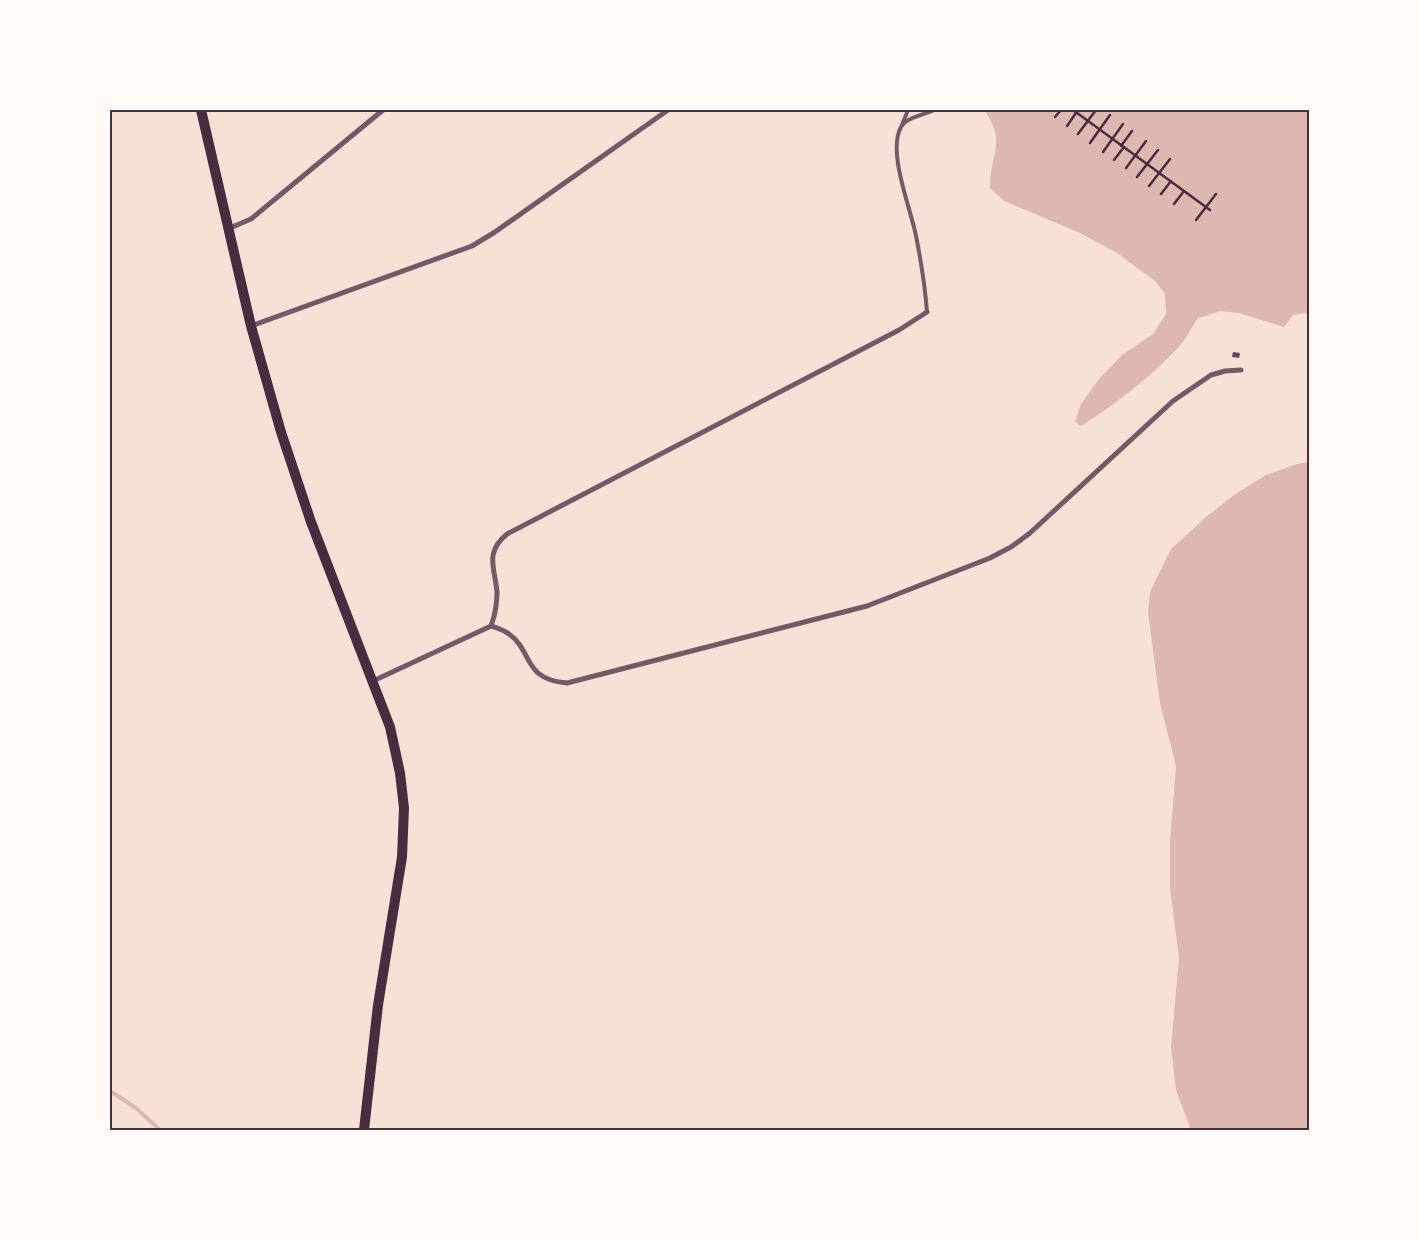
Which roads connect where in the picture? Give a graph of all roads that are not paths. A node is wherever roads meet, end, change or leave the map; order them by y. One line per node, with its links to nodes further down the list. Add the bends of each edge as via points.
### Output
1 (201, 110): 7 (main road)
2 (383, 110): 7 (street, via 250,219)
3 (668, 110): 9 (street, via 472,246)
4 (908, 110): 6 (lane)
5 (934, 110): 6 (lane, via 907,121)
6 (901, 128): 8 (lane, via 898,162 916,236)
7 (230, 228): 9 (main road)
8 (927, 312): 11 (street, via 899,330 507,534 492,555 497,605)
9 (251, 326): 12 (main road, via 294,475)
10 (1241, 370): 11 (street, via 1211,375 1179,396 1019,542 976,564 867,606 567,683 544,677 530,664 510,634)
11 (490, 626): 12 (street)
12 (373, 681): 13 (main road, via 397,757 405,827 378,1005)
13 (364, 1130)

